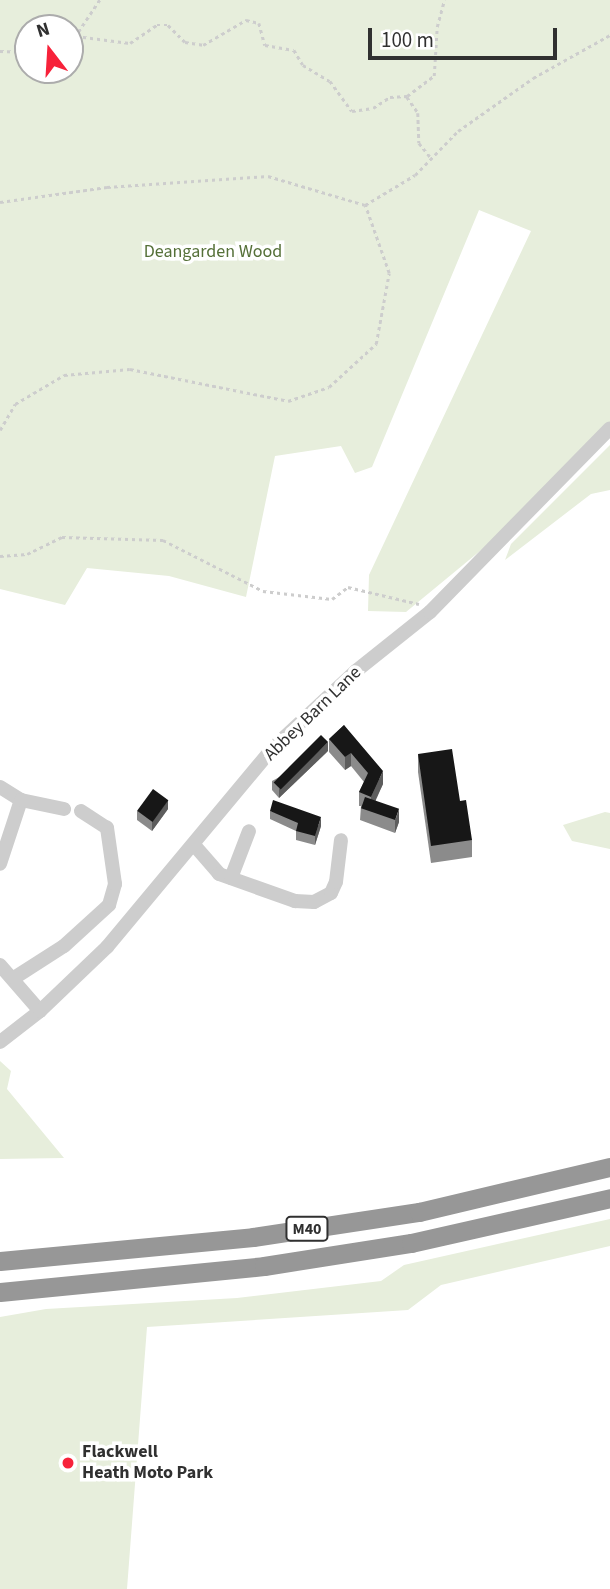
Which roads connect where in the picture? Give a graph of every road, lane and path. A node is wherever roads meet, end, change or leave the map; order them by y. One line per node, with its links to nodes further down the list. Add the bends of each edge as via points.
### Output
1 (100, 0): 3 (path)
2 (444, 0): 6 (path, via 434,76)
3 (84, 24)
4 (610, 35): 7 (path, via 533,78 458,131)
5 (84, 37): 6 (path, via 130,43 157,25 168,25 185,42 203,45 246,20 259,23 264,45 294,50 303,65 330,81 352,111 373,108 390,97)
6 (407, 96): 7 (path, via 418,113 419,143)
7 (432, 159): 9 (path, via 415,175)
8 (0, 202): 9 (path, via 107,187 268,176)
9 (365, 205): 11 (path, via 389,273 376,344 329,387 288,401 130,369 64,375 15,404)
10 (610, 428): 13 (street, Abbey Barn Lane)
11 (0, 430)
12 (0, 556): 13 (path, via 27,554 62,537 163,540 263,591 332,599 348,587 419,604)
13 (430, 612): 21 (street, Abbey Barn Lane, via 356,671 273,748)
14 (0, 787): 15 (street)
15 (21, 800): 16 (street); 18 (street)
16 (64, 808)
17 (80, 811): 25 (street, via 107,828 115,884 109,905 64,946)
18 (6, 825): 22 (street)
19 (249, 831): 23 (street)
20 (341, 840): 23 (street, via 337,882 331,893 313,902 295,901)
21 (195, 846): 23 (street, via 208,865); 26 (street, Abbey Barn Lane, via 107,947)
22 (0, 864)
23 (231, 878)
24 (0, 965): 25 (street)
25 (14, 978): 26 (street)
26 (40, 1011): 27 (street, Abbey Barn Lane)
27 (0, 1042)
28 (610, 1167): 30 (highway, M40, via 419,1212 253,1237)
29 (610, 1198): 31 (highway, M40, via 411,1243 264,1266)
30 (0, 1261)
31 (0, 1292)

